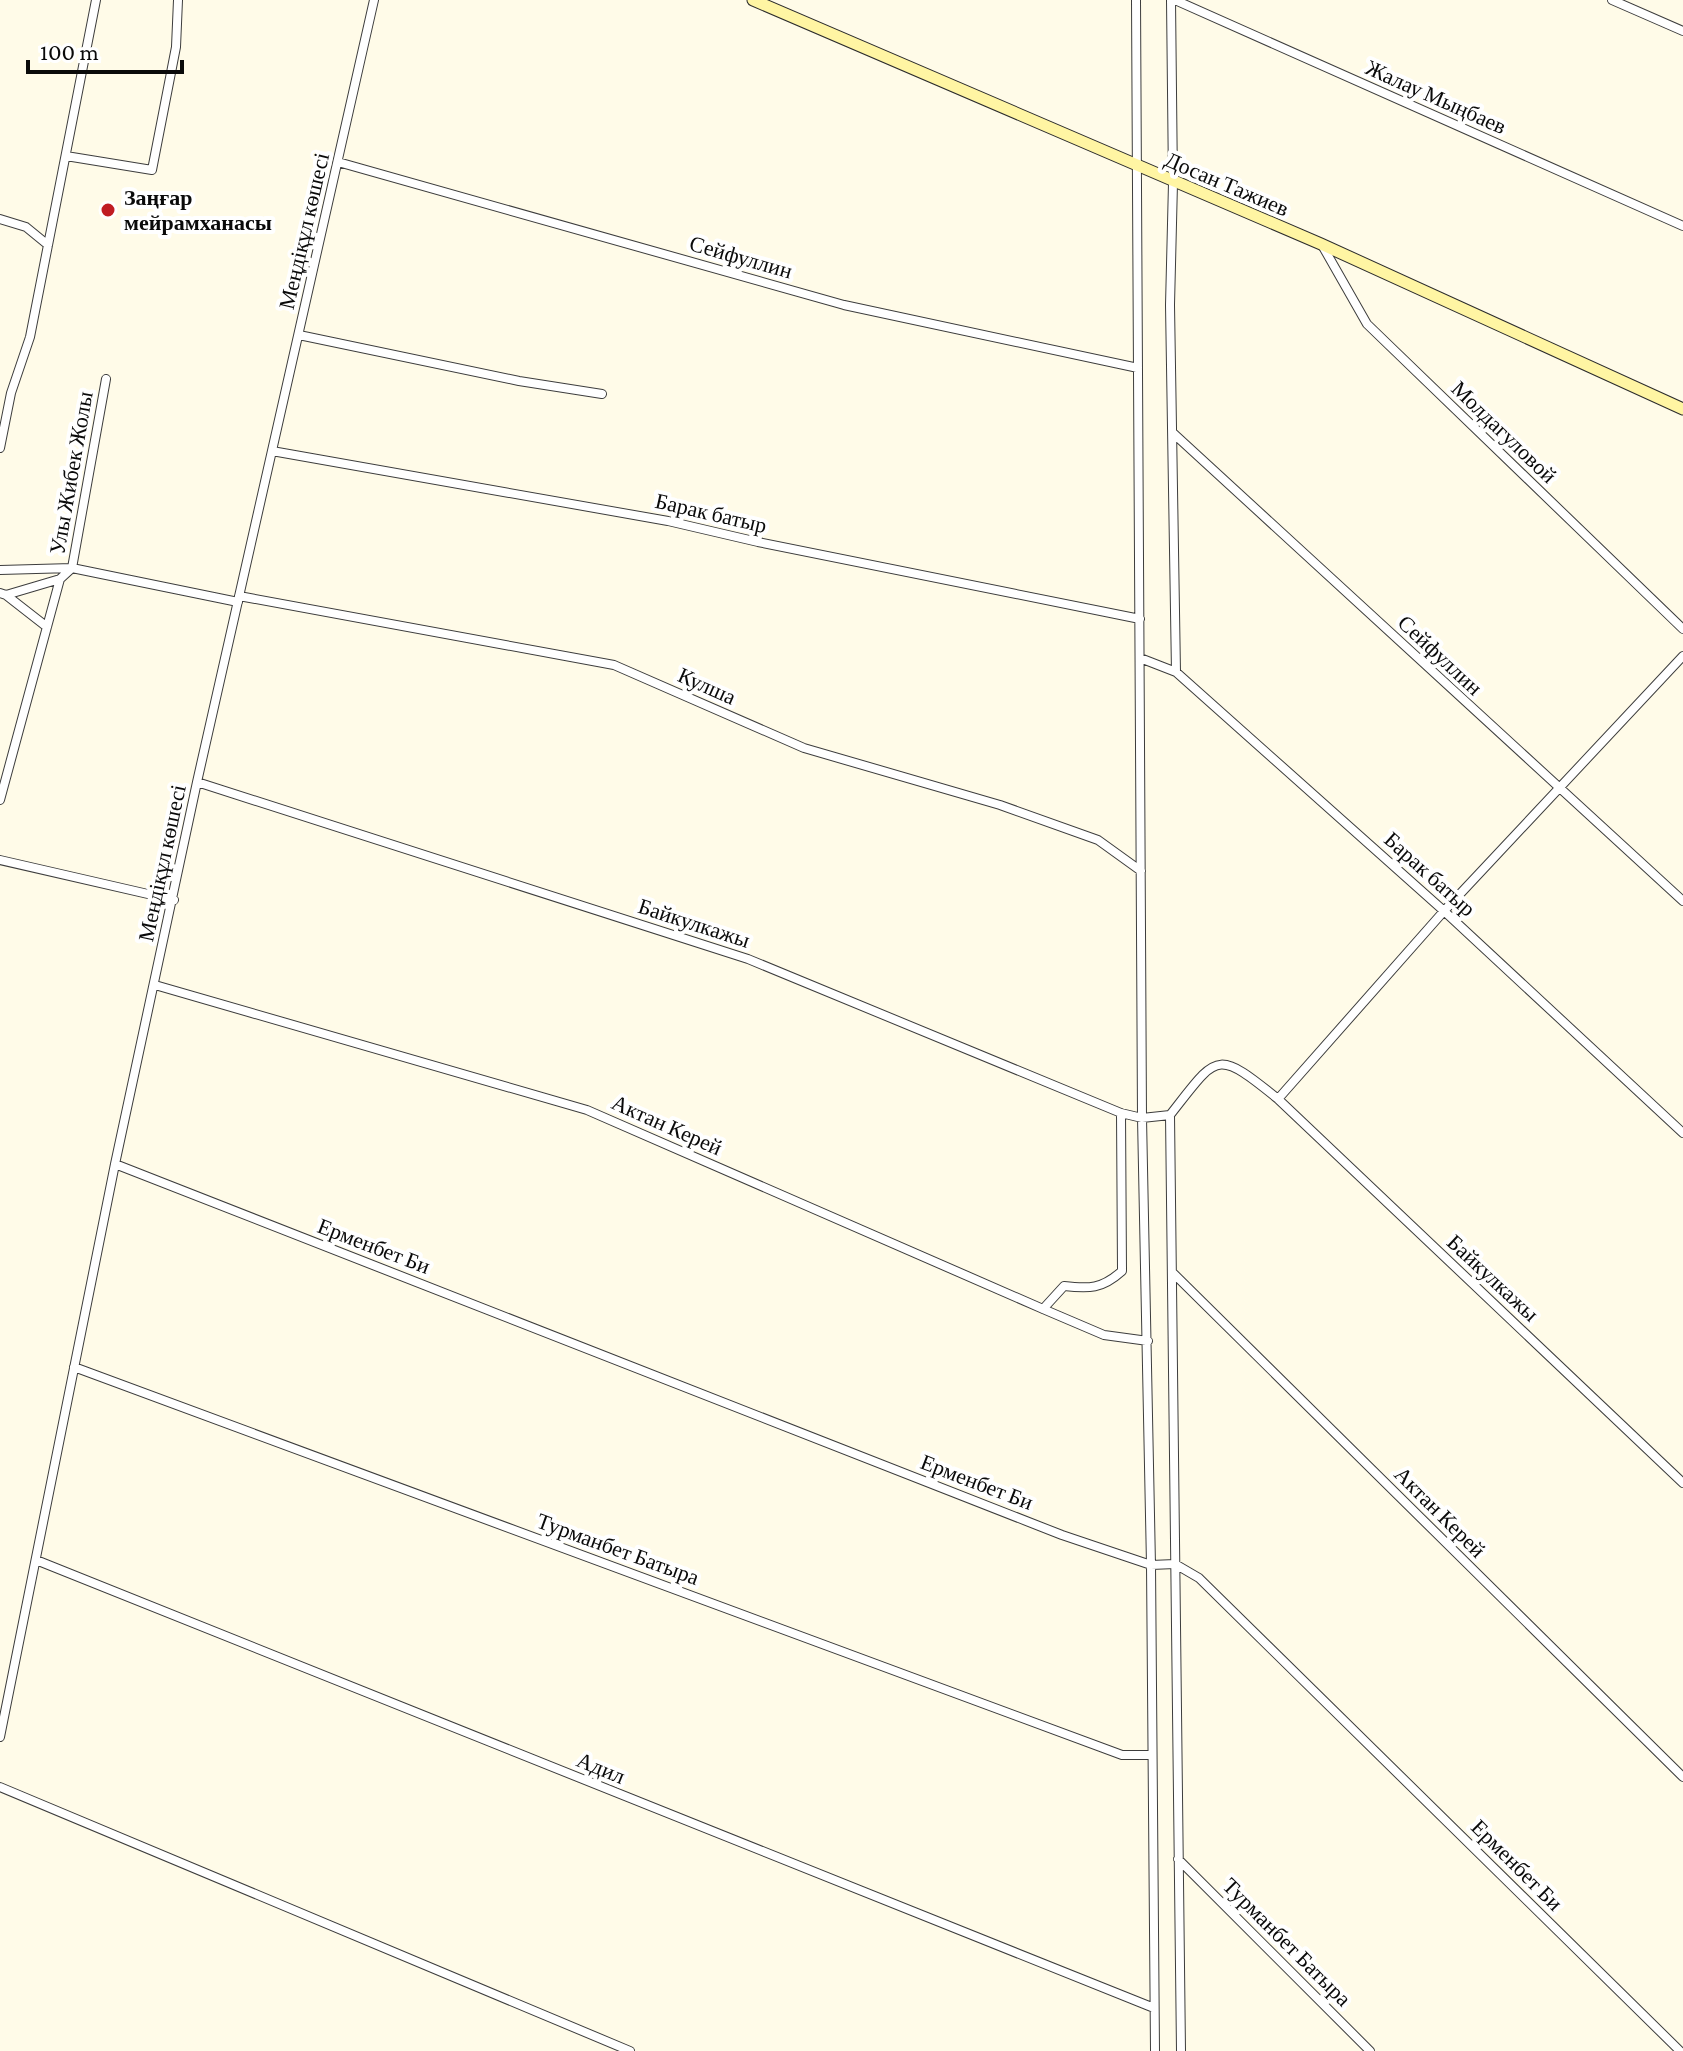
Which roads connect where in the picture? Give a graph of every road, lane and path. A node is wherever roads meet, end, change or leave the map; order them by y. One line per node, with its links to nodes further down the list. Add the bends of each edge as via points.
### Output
1 (96, 0): 9 (street)
2 (178, 0): 9 (street, via 176,47 152,170)
3 (374, 0): 10 (street, Меңдіқұл көшесі)
4 (753, 0): 11 (street, Досан Тажиев)
5 (1136, 0): 11 (street)
6 (1173, 0): 12 (street); 14 (street, Жалау Мыңбаев)
7 (1612, 0): 8 (street)
8 (1683, 31)
9 (66, 156): 16 (street)
10 (338, 162): 17 (street, Меңдіқұл көшесі); 18 (street, Сейфуллин, via 844,305)
11 (1137, 168): 12 (street, Досан Тажиев); 18 (street)
12 (1173, 183): 15 (street, Досан Тажиев); 22 (street)
13 (0, 219): 16 (street, via 26,227)
14 (1683, 226)
15 (1321, 244): 21 (street, Досан Тажиев); 32 (street, Молдагуловой, via 1367,324)
16 (48, 245): 23 (street)
17 (299, 335): 20 (street); 24 (street, Меңдіқұл көшесі)
18 (1138, 368): 30 (street)
19 (106, 379): 25 (street, Улы Жибек Жолы)
20 (602, 394)
21 (1683, 409)
22 (1173, 433): 35 (street); 37 (street, Сейфуллин)
23 (0, 448)
24 (272, 451): 29 (street, Меңдіқұл көшесі); 30 (street, Барак батыр, via 668,521)
25 (72, 568): 26 (street, Кулша); 27 (street, Улы Жибек Жолы); 29 (street, Кулша)
26 (0, 570)
27 (60, 579): 28 (street); 31 (street, Улы Жибек Жолы)
28 (3, 594): 31 (street)
29 (238, 599): 36 (street, Меңдіқұл көшесі); 40 (street, Кулша, via 614,665 804,748 1000,805 1098,840)
30 (1140, 619): 34 (street)
31 (47, 627): 38 (street, Улы Жибек Жолы)
32 (1683, 629)
33 (1683, 656): 37 (street)
34 (1140, 658): 35 (street, Барак батыр); 40 (street)
35 (1176, 672): 43 (street, Барак батыр)
36 (197, 782): 41 (street, Меңдіқұл көшесі); 46 (street, Байкулкажы, via 748,959)
37 (1558, 789): 42 (street, Сейфуллин); 43 (street)
38 (0, 800)
39 (0, 860): 41 (street)
40 (1141, 871): 48 (street)
41 (174, 900): 44 (street, Меңдіқұл көшесі)
42 (1683, 901)
43 (1444, 911): 45 (street); 49 (street, Барак батыр)
44 (155, 985): 50 (street, Меңдіқұл көшесі); 52 (street, Актан Керей, via 587,1110)
45 (1278, 1099): 47 (street, Байкулкажы, via 1236,1066 1223,1064 1204,1072); 55 (street, Байкулкажы)
46 (1121, 1113): 48 (street, Байкулкажы); 52 (street, via 1122,1271 1090,1290 1064,1286)
47 (1170, 1115): 48 (street, Байкулкажы); 51 (street)
48 (1142, 1118): 53 (street)
49 (1683, 1133)
50 (115, 1164): 54 (street, Меңдіқұл көшесі); 58 (street, Ерменбет Би, via 1062,1535)
51 (1172, 1272): 57 (street); 61 (street, Актан Керей)
52 (1043, 1309): 53 (street, Актан Керей, via 1104,1335)
53 (1148, 1341): 58 (street)
54 (74, 1367): 56 (street, Меңдіқұл көшесі); 60 (street, Турманбет Батыра, via 1122,1755)
55 (1683, 1483)
56 (36, 1560): 59 (street, Меңдіқұл көшесі); 64 (street, Адил)
57 (1175, 1564): 58 (street, Ерменбет Би); 63 (street); 69 (street, Ерменбет Би, via 1199,1578)
58 (1151, 1565): 60 (street)
59 (0, 1737)
60 (1151, 1755): 64 (street)
61 (1683, 1777)
62 (0, 1787): 65 (street)
63 (1178, 1859): 67 (street); 68 (street, Турманбет Батыра)
64 (1154, 2008): 66 (street)
65 (630, 2051)
66 (1155, 2051)
67 (1181, 2051)
68 (1370, 2051)
69 (1680, 2051)

